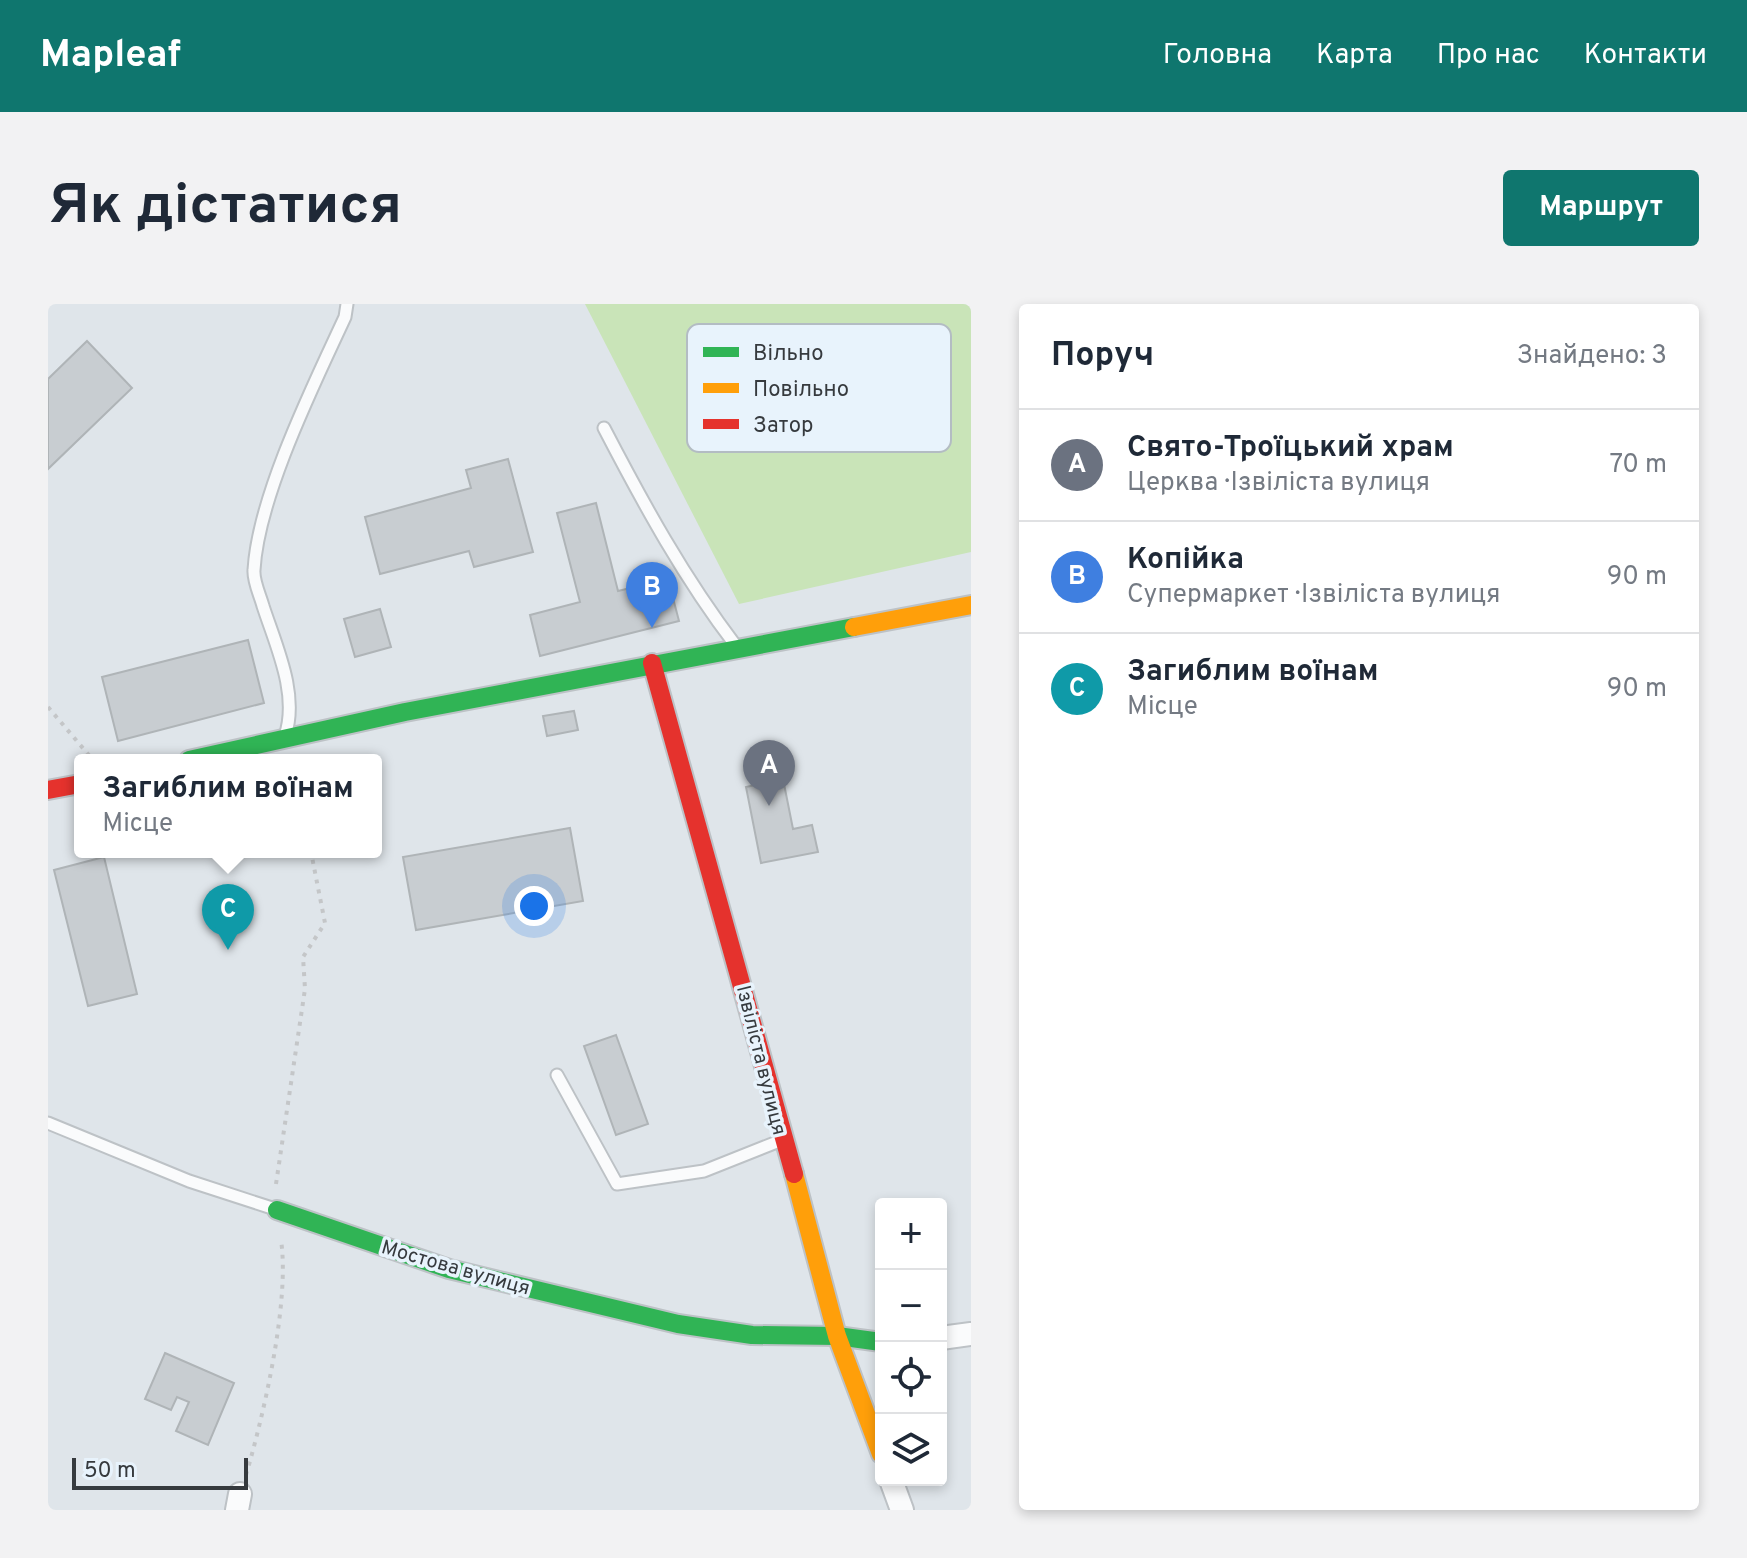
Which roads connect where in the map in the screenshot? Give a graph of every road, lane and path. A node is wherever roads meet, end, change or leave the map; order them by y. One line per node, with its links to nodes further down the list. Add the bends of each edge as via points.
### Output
1 (347, 304): 7 (lane, via 267,508 253,573 287,682 291,717)
2 (604, 428): 4 (lane, via 656,528)
3 (971, 605): 4 (street)
4 (738, 648): 5 (street)
5 (652, 663): 7 (street); 15 (street, Ізвіліста вулиця)
6 (48, 707): 8 (path)
7 (284, 739): 9 (street)
8 (88, 754)
9 (216, 754)
10 (74, 785): 11 (street)
11 (48, 790)
12 (312, 858): 16 (path, via 325,923 303,957 305,989 281,1144)
13 (557, 1075): 15 (lane, via 617,1184 704,1171)
14 (48, 1123): 16 (lane, Мостова вулиця, via 189,1181)
15 (782, 1140): 18 (street, Ізвіліста вулиця)
16 (277, 1210): 18 (street, Мостова вулиця, via 449,1269 678,1324 752,1335); 23 (path, via 285,1268 260,1428)
17 (971, 1334): 19 (street)
18 (837, 1336): 20 (street, Мостова вулиця); 21 (street, Ізвіліста вулиця)
19 (947, 1337)
20 (875, 1341)
21 (875, 1438)
22 (893, 1486): 24 (street)
23 (239, 1502)
24 (902, 1510)

